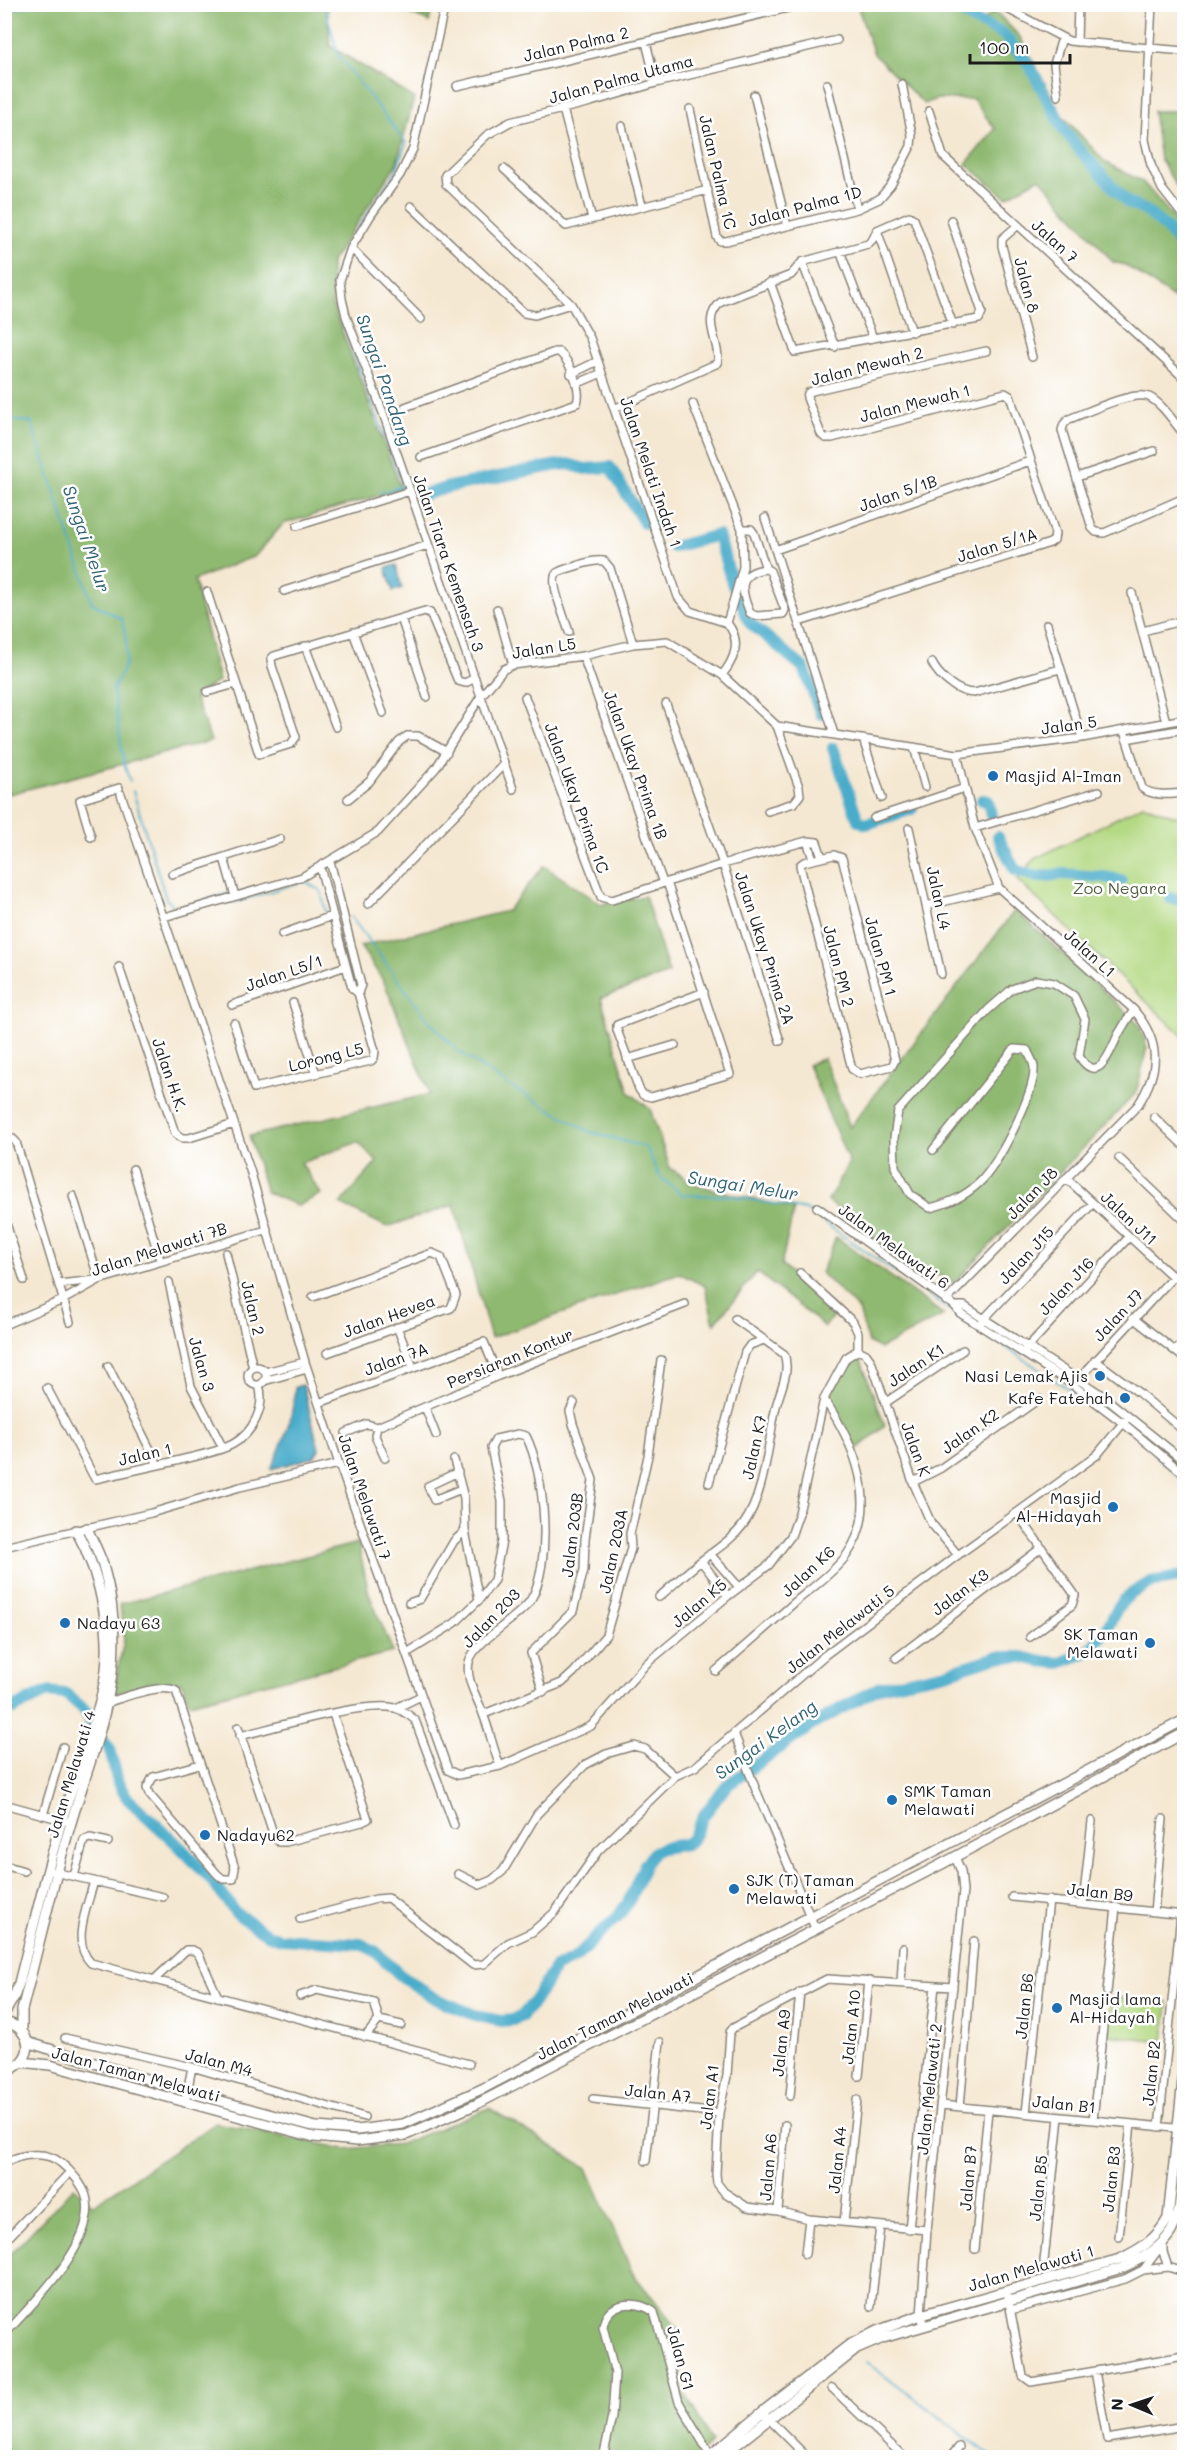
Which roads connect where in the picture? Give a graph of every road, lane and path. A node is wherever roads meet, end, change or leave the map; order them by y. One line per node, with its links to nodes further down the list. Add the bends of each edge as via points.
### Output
1 (445, 4): 35 (street, Jalan Tiara Kemensah 3, via 413,149 400,176)
2 (805, 4): 8 (street, Jalan Palma 2)
3 (998, 4): 6 (street)
4 (1078, 4): 9 (street)
5 (1152, 4): 10 (street)
6 (1062, 38): 9 (street); 17 (street, via 1054,64)
7 (837, 40): 12 (street, Jalan Palma Utama)
8 (646, 42): 12 (street); 15 (street, Jalan Palma 2)
9 (1077, 42): 10 (street)
10 (1149, 47): 11 (street); 28 (street, via 1145,140 1162,189)
11 (1185, 51)
12 (656, 83): 18 (street, Jalan Palma Utama)
13 (827, 84): 27 (street)
14 (902, 84): 27 (street, Jalan Palma 1D, via 911,146 891,185 879,199)
15 (457, 86)
16 (754, 95): 32 (street)
17 (1058, 96)
18 (563, 109): 23 (street, Jalan Palma Utama, via 499,127 445,175); 29 (street)
19 (690, 110): 24 (street, Jalan Palma 1C)
20 (929, 111): 31 (street, Jalan 7, via 943,156)
21 (622, 126): 26 (street)
22 (504, 169): 29 (street, via 560,224)
23 (451, 189): 39 (street, Jalan Melati Indah 1)
24 (708, 190): 26 (street); 34 (street, Jalan Palma 1C)
25 (411, 206): 39 (street, via 524,313 535,315)
26 (642, 206): 29 (street)
27 (857, 209): 32 (street, Jalan Palma 1D)
28 (1185, 218)
29 (592, 219)
30 (951, 220): 41 (street, via 982,312 979,319)
31 (1017, 225): 46 (street, Jalan 8, via 1002,239 1002,246); 50 (street, Jalan 7)
32 (787, 226): 34 (street, Jalan Palma 1D)
33 (877, 230): 36 (street, via 868,244); 41 (street, via 904,217 914,219); 42 (street)
34 (720, 241)
35 (351, 248): 40 (street); 62 (street, Jalan Tiara Kemensah 3, via 340,280 346,316)
36 (840, 251): 37 (street); 43 (street)
37 (802, 262): 38 (street, via 791,274); 44 (street)
38 (770, 282): 44 (street, via 793,350); 55 (street, via 720,302 713,309 710,322 719,351 718,363)
39 (571, 304): 47 (street, Jalan Melati Indah 1, via 585,326)
40 (421, 319)
41 (953, 325): 42 (street)
42 (912, 332): 43 (street)
43 (873, 338): 44 (street)
44 (835, 346)
45 (986, 351): 57 (street, Jalan Mewah 2, via 808,393 821,434)
46 (1032, 357)
47 (598, 361): 48 (street, Jalan Melati Indah 1); 49 (street)
48 (602, 373): 51 (street); 55 (street, Jalan Melati Indah 1)
49 (572, 374): 51 (street); 54 (street, via 562,354 551,353)
50 (1185, 378)
51 (576, 384): 59 (street, via 577,403)
52 (1005, 393): 57 (street, Jalan Mewah 1); 60 (street, Jalan 5/1A, via 1010,396)
53 (693, 404): 66 (street)
54 (405, 407)
55 (616, 408): 77 (street, Jalan Melati Indah 1, via 678,597 690,611)
56 (1185, 434): 61 (street, via 1148,396 1134,395 1069,419 1062,430)
57 (832, 438)
58 (1154, 451): 61 (street)
59 (421, 457)
60 (1030, 461): 68 (street, Jalan 5/1B); 76 (street, Jalan 5/1A, via 1055,533 1050,543)
61 (1077, 477): 63 (street, via 1096,532 1104,533)
62 (410, 491): 65 (street); 67 (street, Jalan Tiara Kemensah 3)
63 (1185, 498)
64 (765, 518): 68 (street)
65 (297, 526)
66 (742, 529): 69 (street, via 754,534); 77 (street, via 743,567)
67 (428, 545): 70 (street); 89 (street, Jalan Tiara Kemensah 3)
68 (775, 550): 76 (street)
69 (766, 569): 69 (street, via 755,570 746,578 742,595 750,613 756,616 783,614 785,610)
70 (284, 591)
71 (207, 592): 90 (street)
72 (1132, 592): 79 (street)
73 (497, 609): 86 (street)
74 (401, 618): 80 (street); 89 (street, via 428,612 458,681 465,683); 93 (street)
75 (1185, 621): 79 (street)
76 (798, 622): 102 (street)
77 (728, 623): 88 (street, via 736,635 737,646)
78 (1047, 624): 87 (street)
79 (1143, 631): 98 (street)
80 (353, 632): 83 (street); 96 (street)
81 (569, 632): 82 (street, via 554,577 565,569 604,561 610,568)
82 (633, 644): 84 (street, Jalan L5); 88 (street, Jalan L5, via 667,641)
83 (305, 646): 90 (street, via 274,656 271,663 295,731 291,744 259,754); 99 (street)
84 (583, 656): 86 (street, Jalan L5); 131 (street, Jalan Ukay Prima 1B)
85 (932, 663): 87 (street, via 966,693)
86 (513, 665): 92 (street, Jalan L5, via 504,669)
87 (1060, 669): 105 (street)
88 (722, 675): 100 (street, Jalan L5)
89 (475, 678): 92 (street, Jalan Tiara Kemensah 3)
90 (236, 684): 91 (street)
91 (207, 692)
92 (481, 696): 107 (street, Jalan L5); 109 (street, Jalan Tiara Kemensah 3)
93 (427, 697)
94 (525, 697): 131 (street, Jalan Ukay Prima 1C, via 598,894 612,900)
95 (666, 704): 128 (street, Jalan Ukay Prima 2A)
96 (383, 712)
97 (1185, 719): 98 (street, Jalan 5)
98 (1166, 722): 103 (street, Jalan 5)
99 (336, 726)
100 (777, 726): 102 (street); 117 (street, via 800,795 794,803)
101 (1185, 729): 103 (street, Jalan 5)
102 (834, 734): 104 (street)
103 (1125, 735): 105 (street, Jalan 5); 114 (street, via 1142,788 1168,795)
104 (863, 738): 106 (street); 115 (street)
105 (1082, 738): 108 (street, Jalan 5)
106 (914, 747): 108 (street); 110 (street)
107 (447, 752): 116 (street, via 418,736 404,738 369,782); 127 (street, Jalan L5, via 386,825)
108 (957, 754): 111 (street, Jalan L1)
109 (504, 764): 112 (street, Jalan Tiara Kemensah 3); 134 (street)
110 (925, 787)
111 (965, 788): 118 (street); 120 (street, Jalan L1)
112 (513, 789)
113 (1099, 791): 120 (street)
114 (1185, 793)
115 (882, 798)
116 (348, 799)
117 (768, 811)
118 (874, 818)
119 (909, 828): 135 (street, Jalan L4)
120 (975, 828): 132 (street, Jalan L1)
121 (91, 837): 137 (street, Jalan Melawati 7, via 80,800 120,791)
122 (279, 839): 125 (street)
123 (807, 841): 124 (street, via 817,842); 126 (street); 128 (street)
124 (822, 857): 126 (street); 151 (street, Jalan PM 1, via 842,858 895,1064)
125 (224, 858): 130 (street); 133 (street)
126 (813, 859): 151 (street, Jalan PM 2, via 801,865)
127 (330, 861): 129 (street, Jalan L5); 143 (street, Lorong L5, via 361,985)
128 (723, 864): 131 (street); 148 (street, Jalan Ukay Prima 2A)
129 (320, 867): 133 (street, Jalan L5, via 302,877); 136 (street, Lorong L5)
130 (172, 874)
131 (665, 882): 142 (street, Jalan Ukay Prima 1B)
132 (999, 888): 135 (street); 146 (street, Jalan L1)
133 (235, 896): 137 (street, Jalan L5)
134 (368, 904)
135 (926, 906): 141 (street, Jalan L4)
136 (332, 916): 138 (street); 139 (street, Lorong L5)
137 (164, 917): 155 (street, Jalan Melawati 7)
138 (282, 934)
139 (346, 966): 143 (street, Lorong L5); 145 (street, Jalan L5/1)
140 (119, 967): 155 (street, Jalan H.K., via 175,1133 189,1138)
141 (941, 974)
142 (704, 992): 150 (street, via 617,1025); 150 (street, Jalan Ukay Prima 1B, via 730,1074 651,1097 639,1089)
143 (357, 993): 152 (street, Lorong L5, via 374,1058 371,1062)
144 (292, 1003): 152 (street)
145 (232, 1005)
146 (1134, 1010): 153 (street, Jalan L1, via 1149,1032 1155,1052 1149,1088); 158 (street, via 1107,1061 1092,1067 1079,1056 1085,1019 1074,996 1054,983 1036,980 1012,989 988,1010 898,1111 895,1167 910,1194 930,1208 954,1202 980,1182 1008,1143 1026,1100 1034,1067 1028,1050 1014,1048)
147 (234, 1023): 152 (street, Lorong L5, via 254,1088)
148 (780, 1041)
149 (675, 1045): 150 (street)
150 (627, 1059)
151 (855, 1073)
152 (316, 1074)
153 (1138, 1105): 161 (street, Jalan J8)
154 (1154, 1117): 157 (street)
155 (234, 1124): 167 (street, Jalan Melawati 7)
156 (7, 1140): 177 (street, via 16,1142)
157 (1185, 1146)
158 (933, 1150)
159 (1119, 1158): 166 (street)
160 (133, 1169): 170 (street)
161 (1066, 1178): 163 (street, Jalan J11); 180 (street, Jalan J8)
162 (74, 1196): 174 (street)
163 (1093, 1203): 168 (street, Jalan J11); 185 (street, Jalan J15)
164 (817, 1207): 180 (street, Jalan Melawati 6)
165 (4, 1217): 175 (street)
166 (1185, 1220)
167 (266, 1230): 170 (street, Jalan Melawati 7B); 199 (street, Jalan Melawati 7)
168 (1129, 1237): 173 (street, Jalan J11); 192 (street, Jalan J16)
169 (226, 1253): 201 (street, Jalan 2)
170 (160, 1260): 174 (street, Jalan Melawati 7B)
171 (1185, 1265): 173 (street, Jalan J7)
172 (800, 1273): 190 (street, via 854,1322)
173 (1173, 1277): 182 (street, Jalan J7)
174 (99, 1280): 177 (street); 179 (street, Jalan Melawati 7B)
175 (24, 1281)
176 (169, 1282): 218 (street, Jalan 3, via 191,1386)
177 (59, 1284): 179 (street)
178 (314, 1297): 187 (street, Jalan Hevea, via 432,1253 441,1257 456,1295 451,1308)
179 (63, 1300): 184 (street); 186 (street, Jalan Melawati 7B)
180 (946, 1301): 185 (street, Jalan Melawati 6, via 964,1306)
181 (685, 1304): 203 (street, Persiaran Kontur)
182 (1133, 1318): 193 (street); 197 (street, Jalan J7)
183 (735, 1319): 188 (street, Jalan K7)
184 (70, 1322)
185 (981, 1323): 192 (street, Jalan Melawati 6)
186 (4, 1325)
187 (397, 1327): 194 (street, Jalan Hevea); 200 (street)
188 (764, 1340): 227 (street, Jalan K7, via 750,1345 745,1352); 235 (street, Jalan K7, via 784,1353 787,1373 760,1486 743,1525)
189 (1185, 1341): 193 (street)
190 (858, 1350): 207 (street, Jalan K5, via 846,1358); 211 (street, Jalan K, via 871,1361)
191 (963, 1350): 211 (street, Jalan K1)
192 (1025, 1350): 204 (street, Jalan Melawati 6)
193 (1176, 1351): 195 (street)
194 (327, 1353)
195 (1185, 1358)
196 (661, 1360): 247 (street, Jalan 203A, via 648,1456 630,1534 631,1548 606,1635 562,1683)
197 (1095, 1360): 204 (street, Jalan J7); 215 (street)
198 (108, 1366): 223 (street)
199 (306, 1366): 202 (street); 205 (street); 209 (street, Jalan Melawati 7)
200 (413, 1367): 203 (street, Jalan 7A, via 484,1342); 209 (street, Jalan 7A)
201 (253, 1368): 202 (street); 205 (street, via 249,1379 254,1385)
202 (265, 1372): 205 (street)
203 (498, 1376): 212 (street, Persiaran Kontur)
204 (1076, 1382): 213 (street, Jalan Melawati 6)
205 (262, 1383): 218 (street, Jalan 1, via 261,1406 255,1422 244,1436)
206 (47, 1388): 223 (street, Jalan 1, via 95,1479)
207 (824, 1399): 238 (street, Jalan K5, via 791,1536 769,1565); 246 (street, Jalan K6, via 840,1422 857,1465 864,1504 859,1531 845,1557)
208 (1039, 1399): 226 (street, Jalan K2, via 941,1468)
209 (319, 1403): 222 (street, Jalan Melawati 7)
210 (574, 1403): 247 (street, Jalan 203B, via 570,1411 573,1424 593,1480 584,1570 573,1611 531,1653)
211 (885, 1403): 226 (street, Jalan K)
212 (424, 1407): 214 (street, Persiaran Kontur); 217 (street)
213 (1126, 1420): 221 (street, Jalan Melawati 6); 225 (street, Jalan Melawati 6); 229 (street, Jalan Melawati 5, via 1096,1455)
214 (377, 1427): 216 (street, Persiaran Kontur, via 367,1424); 219 (street, via 375,1436)
215 (1185, 1431)
216 (346, 1433)
217 (436, 1435)
218 (223, 1448): 223 (street, Jalan 1)
219 (385, 1458)
220 (454, 1460): 224 (street)
221 (1185, 1461)
222 (339, 1464): 230 (street); 244 (street, Jalan Melawati 7)
223 (158, 1465)
224 (458, 1472): 228 (street); 228 (street, via 429,1486 434,1500)
225 (1185, 1474)
226 (913, 1482): 236 (street, Jalan K, via 931,1523)
227 (709, 1483)
228 (461, 1490): 232 (street)
229 (1017, 1513): 234 (street); 236 (street, Jalan Melawati 5)
230 (87, 1528): 231 (street); 249 (main road, Jalan Melawati 4, via 103,1565 115,1624 115,1666)
231 (76, 1530): 233 (street); 254 (main road, Jalan Melawati 4, via 98,1585 107,1642)
232 (465, 1531): 241 (street); 242 (street, via 454,1541 420,1599)
233 (4, 1546)
234 (1041, 1548): 243 (street, via 1075,1595 1071,1605); 245 (street, Jalan K3)
235 (710, 1554): 237 (street, Jalan K7); 238 (street)
236 (958, 1555): 256 (street, Jalan Melawati 5, via 825,1655)
237 (701, 1561): 239 (street); 240 (street, Jalan K7)
238 (739, 1587): 239 (street, Jalan K5)
239 (728, 1596): 263 (street, Jalan K5, via 647,1664 591,1726)
240 (659, 1597)
241 (478, 1600): 244 (street, via 455,1623); 252 (street, Jalan 203, via 494,1580 502,1541 502,1501 491,1448 496,1438 518,1434 526,1437 535,1456 544,1517 543,1555 529,1602 470,1658 468,1672)
242 (409, 1603)
243 (1030, 1637)
244 (407, 1653): 248 (street, Jalan Melawati 7)
245 (896, 1658)
246 (716, 1671)
247 (543, 1692): 252 (street, Jalan 203A)
248 (421, 1696): 250 (street); 264 (street, Jalan Melawati 7)
249 (109, 1702): 254 (main road, Jalan Melawati 4); 262 (street, via 168,1688 176,1691)
250 (396, 1708): 251 (street); 271 (street, via 415,1720)
251 (333, 1714): 258 (street); 258 (street, via 368,1819 286,1842 279,1842 273,1833)
252 (483, 1714): 263 (street, Jalan 203)
253 (1185, 1720): 287 (main road, Jalan Taman Melawati)
254 (98, 1724): 269 (main road, Jalan Melawati 4)
255 (238, 1727): 258 (street)
256 (734, 1733): 265 (street, Jalan Melawati 5, via 695,1767); 287 (street)
257 (1185, 1733): 259 (main road, Jalan Taman Melawati)
258 (240, 1736)
259 (1172, 1739): 260 (main road); 273 (main road, Jalan Taman Melawati)
260 (1185, 1744)
261 (63, 1747): 267 (street)
262 (200, 1764): 262 (street, via 236,1868 233,1879 217,1874 147,1788 153,1777)
263 (500, 1766): 264 (street, Jalan K5, via 458,1775)
264 (448, 1770)
265 (675, 1776): 277 (street, via 645,1749 634,1746 606,1754 585,1765 537,1814 503,1871 492,1880 480,1885); 288 (street, Jalan Melawati 5, via 598,1851 555,1912 479,1966 388,1898)
266 (4, 1804): 267 (street)
267 (43, 1815): 269 (street)
268 (1163, 1819): 285 (street)
269 (67, 1821): 276 (main road, Jalan Melawati 4)
270 (1092, 1821): 283 (street)
271 (454, 1825)
272 (108, 1842): 278 (street, via 84,1840)
273 (955, 1857): 289 (main road, Jalan Taman Melawati); 296 (street, Jalan Melawati 2, via 963,1891)
274 (4, 1865): 275 (street)
275 (24, 1871)
276 (52, 1871): 278 (street); 301 (main road, Jalan Melawati 4, via 20,1983); 306 (main road, Jalan Melawati 4, via 22,2010)
277 (458, 1874)
278 (74, 1876): 279 (street)
279 (94, 1881): 280 (street); 292 (street, via 81,1936 83,1954 92,1963)
280 (163, 1897)
281 (1012, 1897): 282 (street, Jalan B9)
282 (1049, 1900): 283 (street, Jalan B9); 328 (street, Jalan B6)
283 (1083, 1904): 284 (street, Jalan B9)
284 (1116, 1908): 285 (street, Jalan B9); 298 (street)
285 (1154, 1911): 286 (street, Jalan B9)
286 (1183, 1915): 334 (street, Jalan B2)
287 (810, 1918): 289 (street); 318 (main road, Jalan Taman Melawati, via 484,2088 403,2124 357,2130 316,2127)
288 (300, 1919)
289 (815, 1929): 322 (main road, Jalan Taman Melawati, via 477,2104 406,2135 357,2141 314,2137)
290 (974, 1941): 325 (street)
291 (903, 1948): 294 (street)
292 (155, 1979): 300 (street); 300 (street, via 183,1953 192,1950 198,1953)
293 (869, 1981): 294 (street, Jalan A1); 297 (street, Jalan A1, via 827,1979); 316 (street, Jalan A10)
294 (901, 1983): 295 (street, Jalan A1)
295 (935, 1986): 296 (street, Jalan A1); 344 (street)
296 (953, 1988): 323 (street, Jalan Melawati 2)
297 (800, 1992): 319 (street, Jalan A9); 327 (street, Jalan A1, via 730,2032)
298 (1107, 1992)
299 (300, 1996): 302 (street, via 317,1990 374,2002)
300 (218, 1997): 307 (street)
301 (4, 2014)
302 (379, 2020): 304 (street); 307 (street)
303 (4, 2022): 306 (main road)
304 (401, 2025)
305 (1103, 2027): 331 (street)
306 (22, 2030): 309 (main road)
307 (365, 2037): 312 (street)
308 (65, 2038): 313 (street, Jalan M4)
309 (27, 2042): 311 (main road); 318 (main road, Jalan Taman Melawati)
310 (660, 2042): 324 (street)
311 (21, 2062): 315 (main road); 322 (main road, Jalan Taman Melawati, via 50,2065)
312 (469, 2064)
313 (192, 2067): 318 (street); 329 (street, Jalan M4)
314 (1185, 2071): 317 (main road, Jalan Melawati 1)
315 (4, 2073)
316 (859, 2076)
317 (1184, 2088): 335 (main road, Jalan Melawati 1)
318 (188, 2092): 322 (street)
319 (790, 2096)
320 (593, 2099): 324 (street, Jalan A7)
321 (857, 2100): 342 (street, Jalan A4)
322 (185, 2103)
323 (940, 2105): 325 (street, Jalan B1); 345 (street, Jalan Melawati 2)
324 (653, 2106): 327 (street, Jalan A7); 336 (street)
325 (960, 2107): 326 (street, Jalan B1)
326 (988, 2110): 328 (street, Jalan B1); 349 (street, Jalan B7)
327 (719, 2113): 340 (street, Jalan A1, via 717,2183 733,2200 747,2207)
328 (1026, 2114): 330 (street, Jalan B1)
329 (364, 2117)
330 (1059, 2117): 331 (street, Jalan B1); 351 (street, Jalan B5)
331 (1093, 2120): 332 (street, Jalan B1)
332 (1131, 2124): 334 (street, Jalan B1); 346 (street, Jalan B3)
333 (785, 2125): 340 (street, Jalan A6)
334 (1159, 2127): 335 (street, Jalan B1)
335 (1182, 2129): 357 (main road, Jalan Melawati 1, via 1168,2218 1156,2236 1120,2259)
336 (646, 2161)
337 (4, 2163): 339 (street, via 36,2155 60,2162)
338 (1185, 2166): 348 (main road, Jalan Melawati 1, via 1177,2221)
339 (70, 2172): 347 (street); 362 (street, via 86,2195 86,2223 49,2286)
340 (778, 2211): 341 (street, Jalan A1)
341 (809, 2219): 342 (street, Jalan A1); 350 (street)
342 (844, 2222): 343 (street, Jalan A1)
343 (880, 2226): 344 (street, Jalan A1); 359 (street)
344 (909, 2229): 345 (street, Jalan A1)
345 (927, 2230): 360 (street, Jalan Melawati 2)
346 (1119, 2237)
347 (4, 2242)
348 (1164, 2242): 352 (street); 353 (street); 355 (main road, Jalan Melawati 1, via 1122,2268)
349 (975, 2249)
350 (805, 2254)
351 (1044, 2261)
352 (1168, 2267): 353 (street); 354 (street)
353 (1143, 2270): 356 (street)
354 (1185, 2272)
355 (1070, 2283): 356 (street); 358 (main road, Jalan Melawati 1)
356 (1085, 2290): 358 (street)
357 (1007, 2291): 358 (street); 360 (main road, Jalan Melawati 1)
358 (1010, 2305): 361 (main road, Jalan Melawati 1); 364 (street, via 1023,2376 1027,2380)
359 (871, 2306)
360 (921, 2315): 361 (street, Jalan Melawati 2); 366 (main road, Jalan Melawati 1, via 849,2345)
361 (924, 2326): 366 (main road, Jalan Melawati 1, via 857,2349)
362 (4, 2335)
363 (1185, 2356): 364 (street)
364 (1095, 2371): 367 (street, via 1107,2439)
365 (832, 2388): 373 (street)
366 (763, 2414): 370 (main road, Jalan Melawati 1); 371 (main road, Jalan Melawati 1); 372 (street)
367 (1185, 2426)
368 (959, 2447): 374 (street)
369 (603, 2457): 370 (street, Jalan G1, via 612,2418 615,2373 604,2320 614,2307 630,2304 654,2312 679,2402)
370 (709, 2457)
371 (720, 2457)
372 (808, 2457)
373 (905, 2457)
374 (949, 2457)

